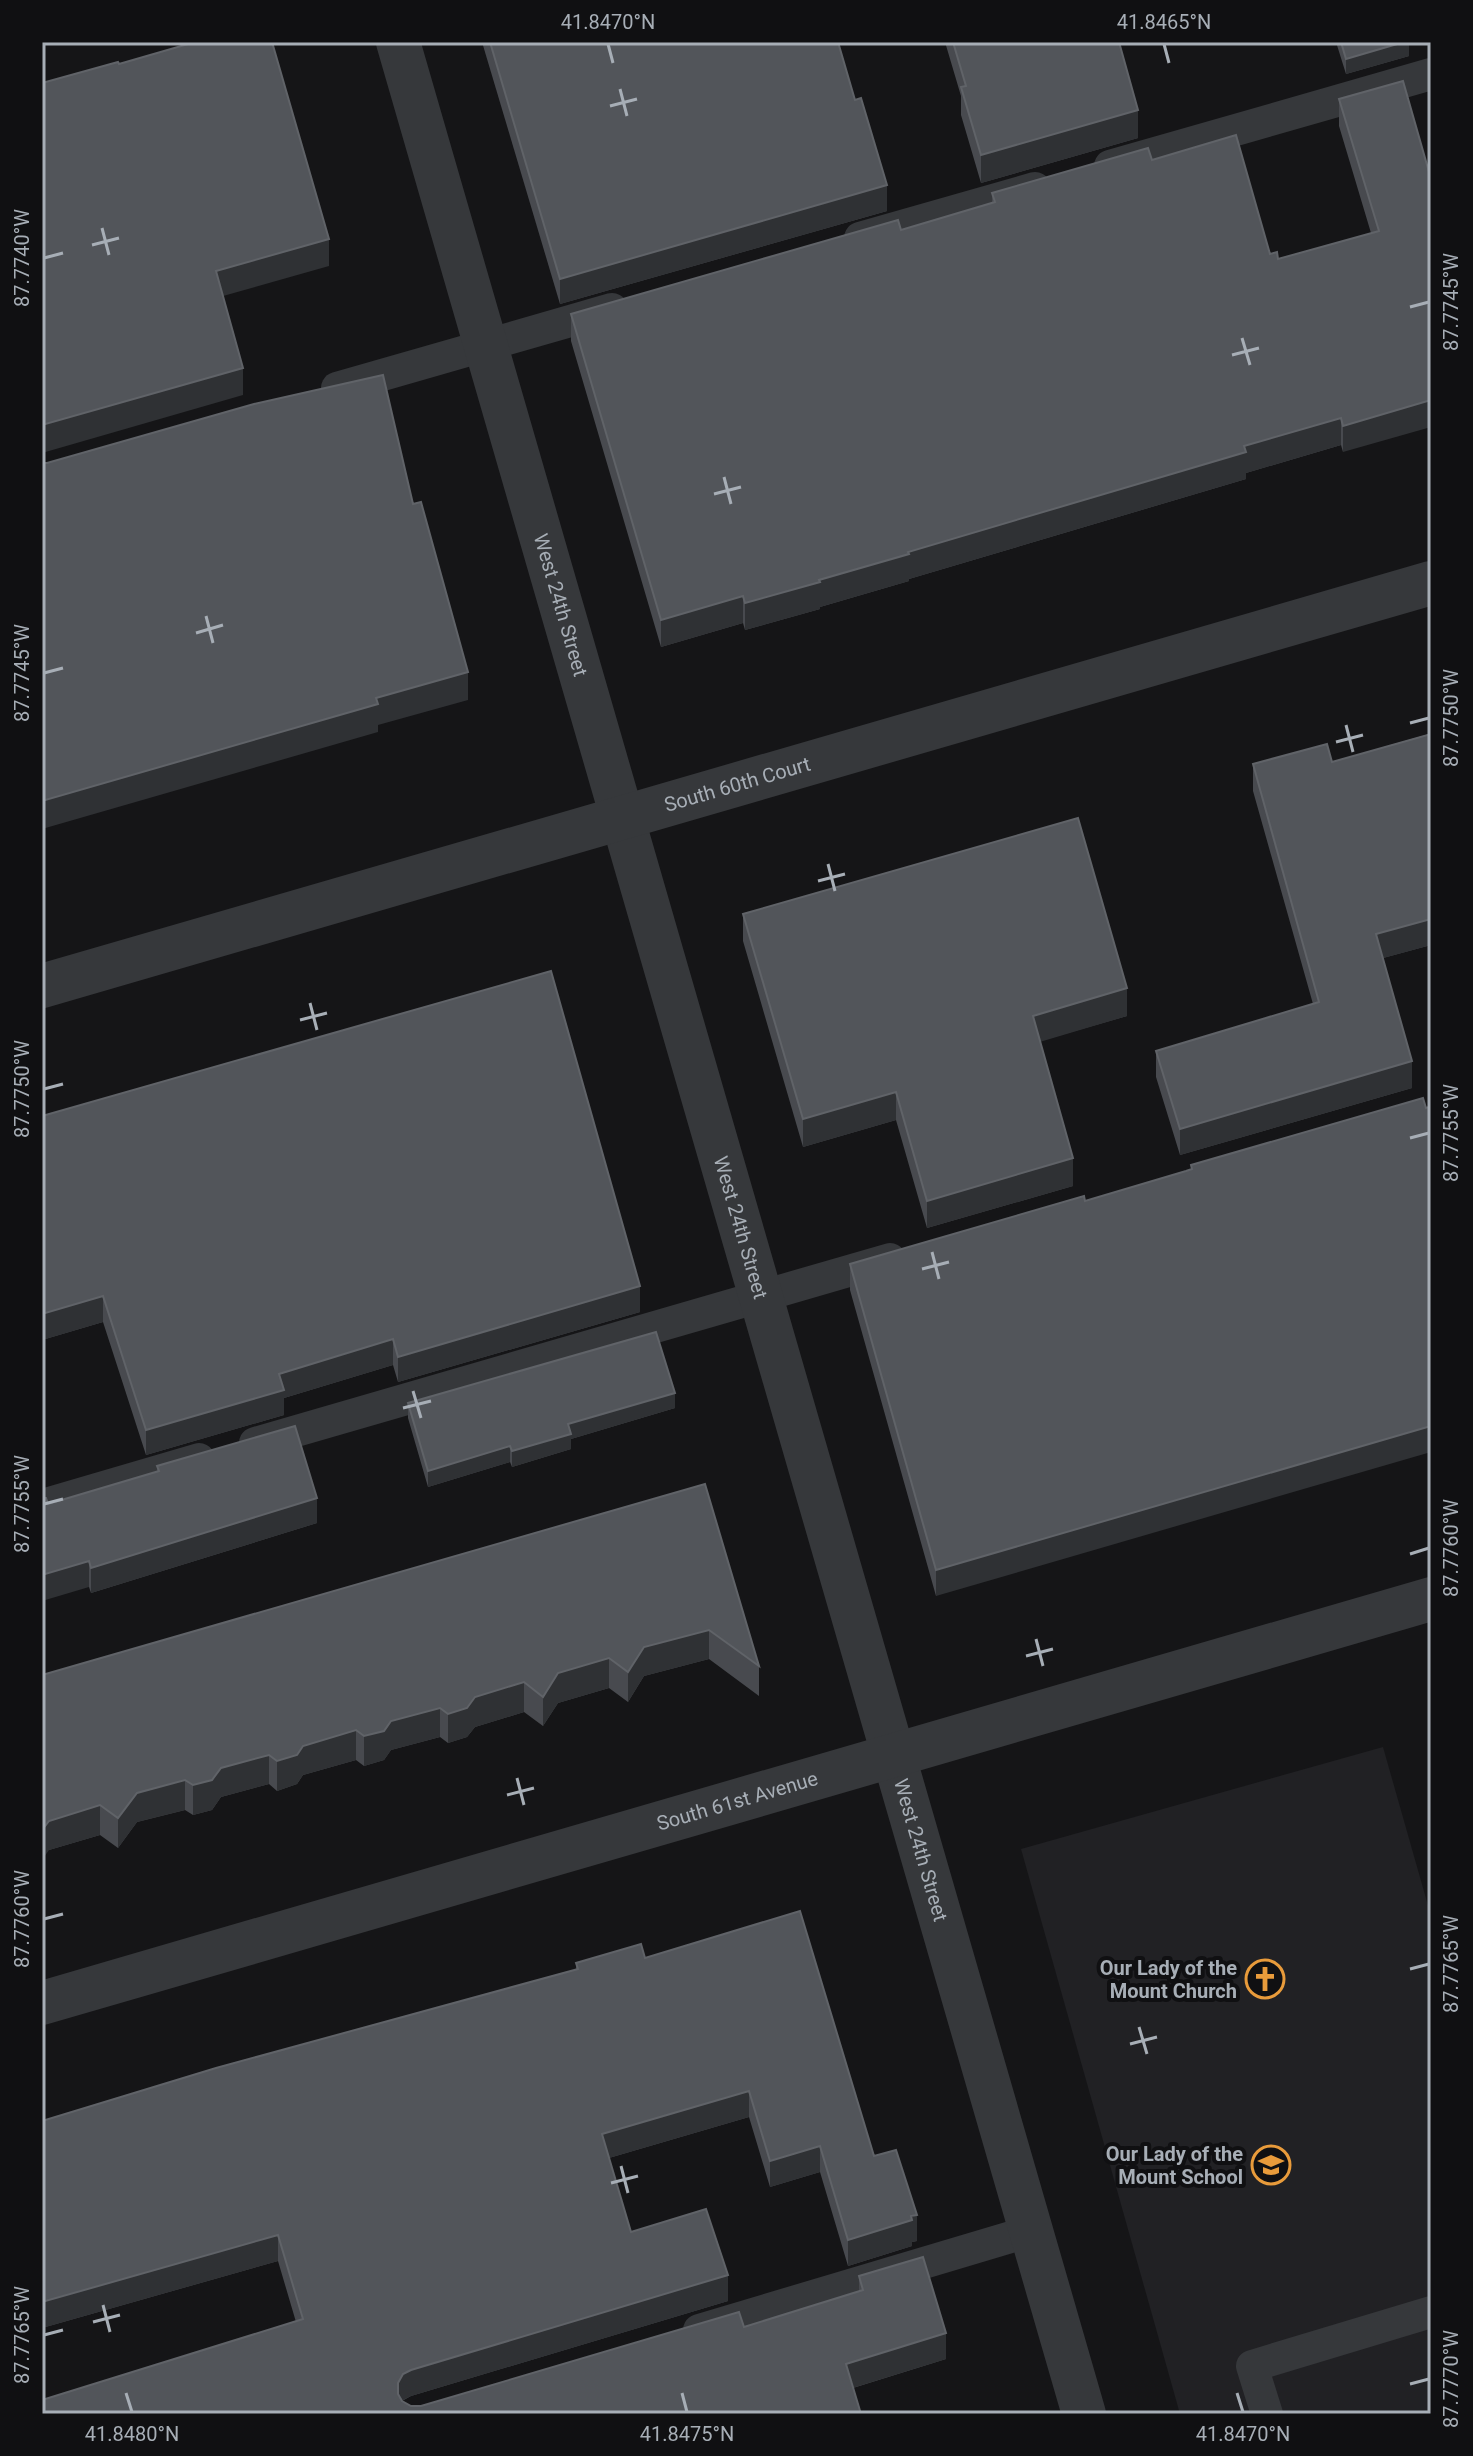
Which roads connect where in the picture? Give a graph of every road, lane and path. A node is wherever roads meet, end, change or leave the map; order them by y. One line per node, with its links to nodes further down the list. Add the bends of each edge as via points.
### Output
1 (398, 42): 5 (street, West 24th Street)
2 (1431, 74): 3 (lane)
3 (825, 248)
4 (643, 300): 5 (lane)
5 (486, 346): 6 (lane); 8 (street, West 24th Street)
6 (312, 396)
7 (1431, 583): 8 (street, South 60th Court)
8 (622, 818): 9 (street, South 60th Court); 11 (street, West 24th Street)
9 (42, 986)
10 (913, 1252): 11 (lane)
11 (760, 1296): 12 (lane); 14 (street, West 24th Street)
12 (42, 1505)
13 (1431, 1599): 14 (street, South 61st Avenue)
14 (893, 1755): 15 (street, South 61st Avenue); 16 (street, West 24th Street)
15 (42, 2003)
16 (1031, 2231): 18 (lane); 19 (street, West 24th Street)
17 (1431, 2312): 20 (lane, via 1252,2366)
18 (671, 2338)
19 (1084, 2414)
20 (1267, 2414)

